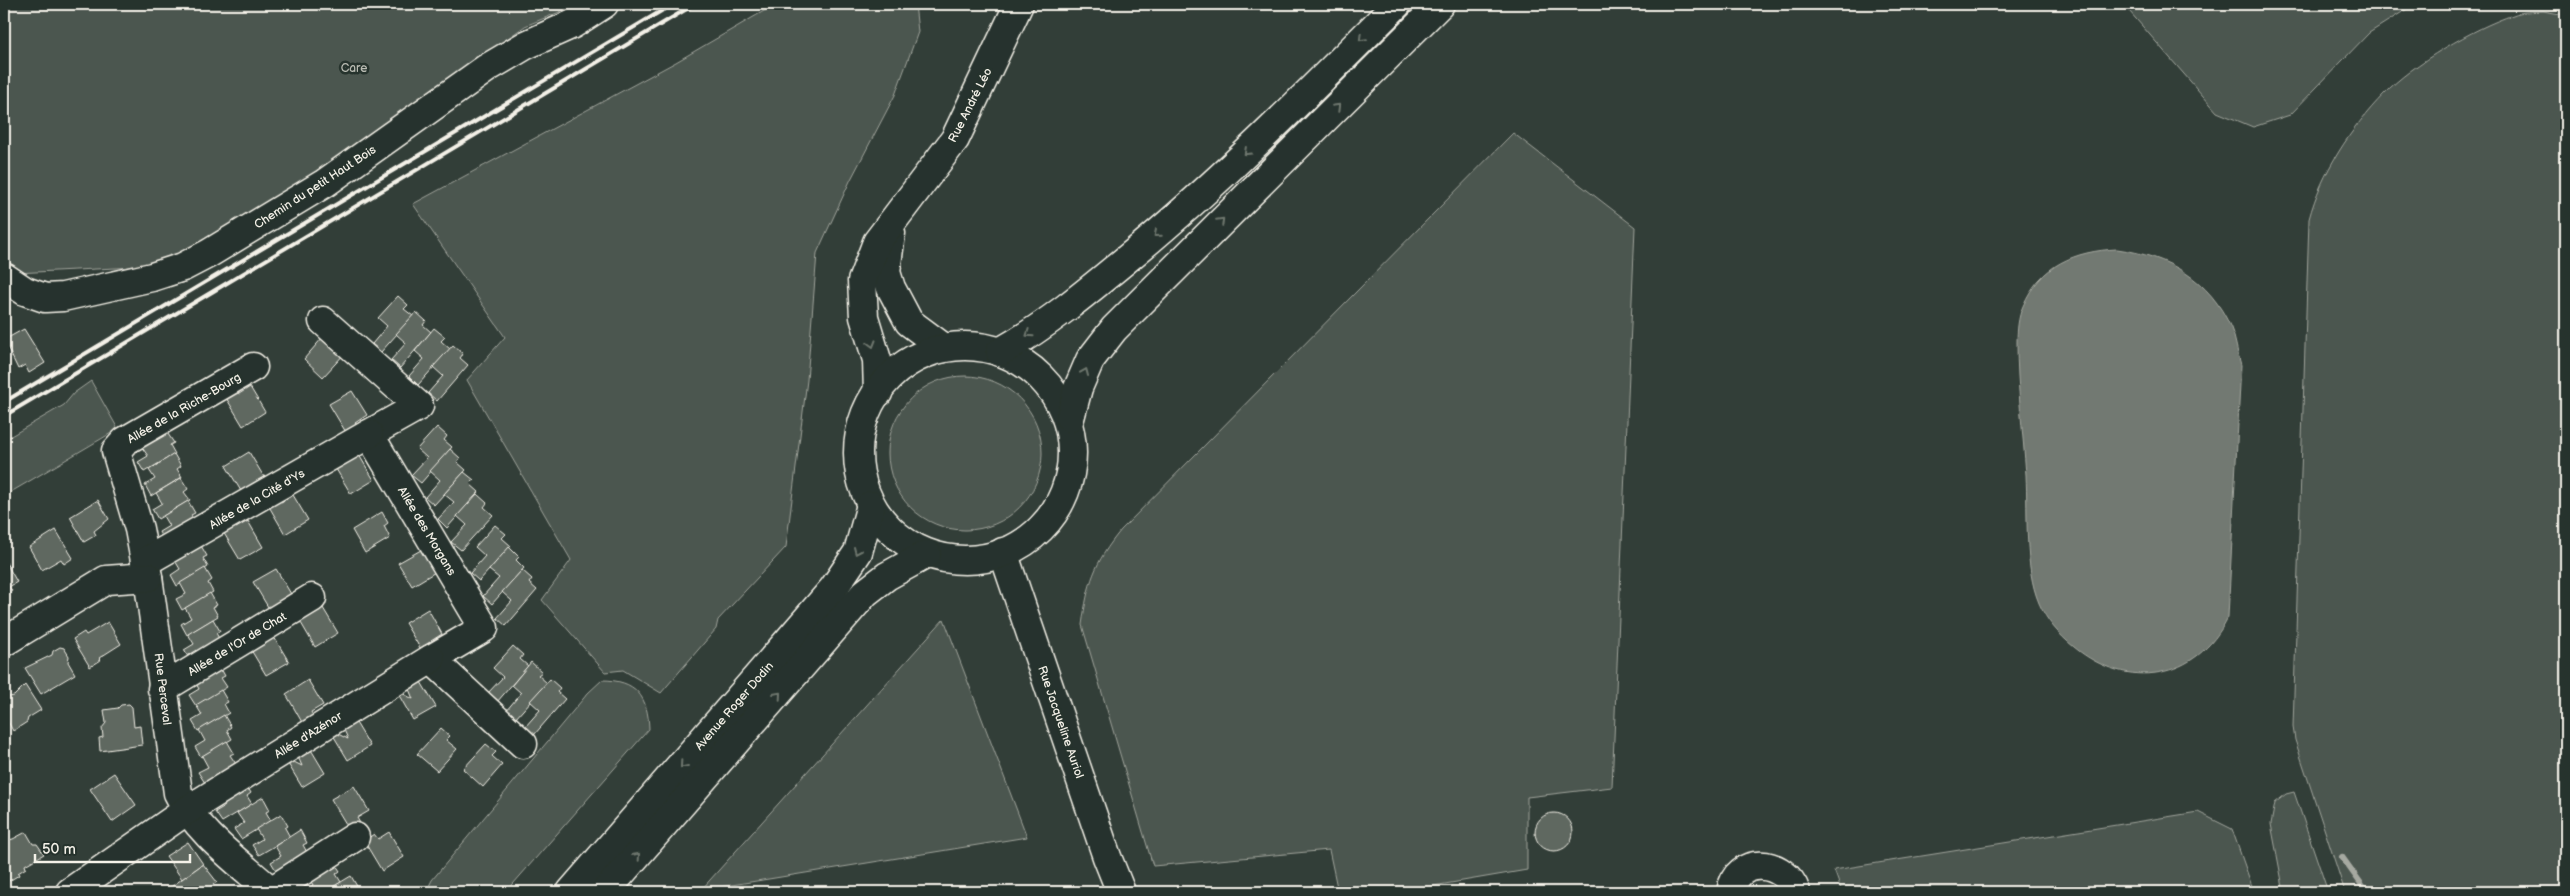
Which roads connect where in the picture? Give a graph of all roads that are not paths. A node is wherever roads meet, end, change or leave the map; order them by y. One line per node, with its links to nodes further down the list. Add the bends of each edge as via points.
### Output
1 (604, 4): 6 (main road, Chemin du petit Haut Bois, via 573,24 526,45 487,68 332,178 197,261 167,273 62,297 36,296)
2 (1020, 4): 5 (main road, Rue André Léo, via 955,139)
3 (1397, 4): 9 (main road, one-way to 9, via 1257,143 1160,232 1061,312)
4 (1440, 4): 12 (main road, one-way to 4, via 1090,360 1114,329)
5 (893, 224): 8 (main road, Rue André Léo, via 886,272 891,288 909,322); 11 (main road, Rue André Léo, one-way to 11, via 877,242 862,281 864,317 877,360)
6 (4, 276)
7 (323, 321): 13 (main road, via 419,406)
8 (944, 348): 9 (main road, via 983,348); 11 (main road, via 916,359 898,371)
9 (1000, 352): 12 (main road, via 1042,379)
10 (253, 366): 14 (main road, Allée de la Riche-Bourg, via 125,441)
11 (878, 393): 15 (main road, via 865,413 855,447 861,478)
12 (1070, 418): 16 (main road, via 1074,440 1071,477 1056,510 1033,534)
13 (369, 434): 18 (main road, Allée de la Cité d'Ys); 21 (main road, Allée des Morgans, via 484,628)
14 (116, 452): 18 (main road, Rue Perceval, via 139,529)
15 (871, 504): 17 (main road, via 903,540); 28 (main road, Avenue Roger Dodin, one-way to 28, via 858,552 833,589)
16 (1002, 552): 17 (main road, via 958,560); 30 (main road, Rue Jacqueline Auriol)
17 (926, 554): 29 (main road, Avenue Roger Dodin, one-way to 17, via 865,594)
18 (147, 570): 20 (main road, via 106,580); 22 (main road, Rue Perceval)
19 (312, 598): 22 (main road, Allée de l'Or de Chat)
20 (4, 642)
21 (431, 659): 23 (main road); 24 (main road, Allée d'Azénor)
22 (162, 689): 24 (main road, Rue Perceval, via 178,793)
23 (523, 744)
24 (186, 811): 26 (main road, Allée d'Azénor); 27 (main road, Rue Perceval)
25 (355, 837): 27 (main road)
26 (70, 892)
27 (271, 892)
28 (570, 892)
29 (605, 892)
30 (1122, 892)
31 (1730, 892): 32 (main road, via 1741,873 1751,867 1768,865 1779,869 1791,881)
32 (1796, 892)

